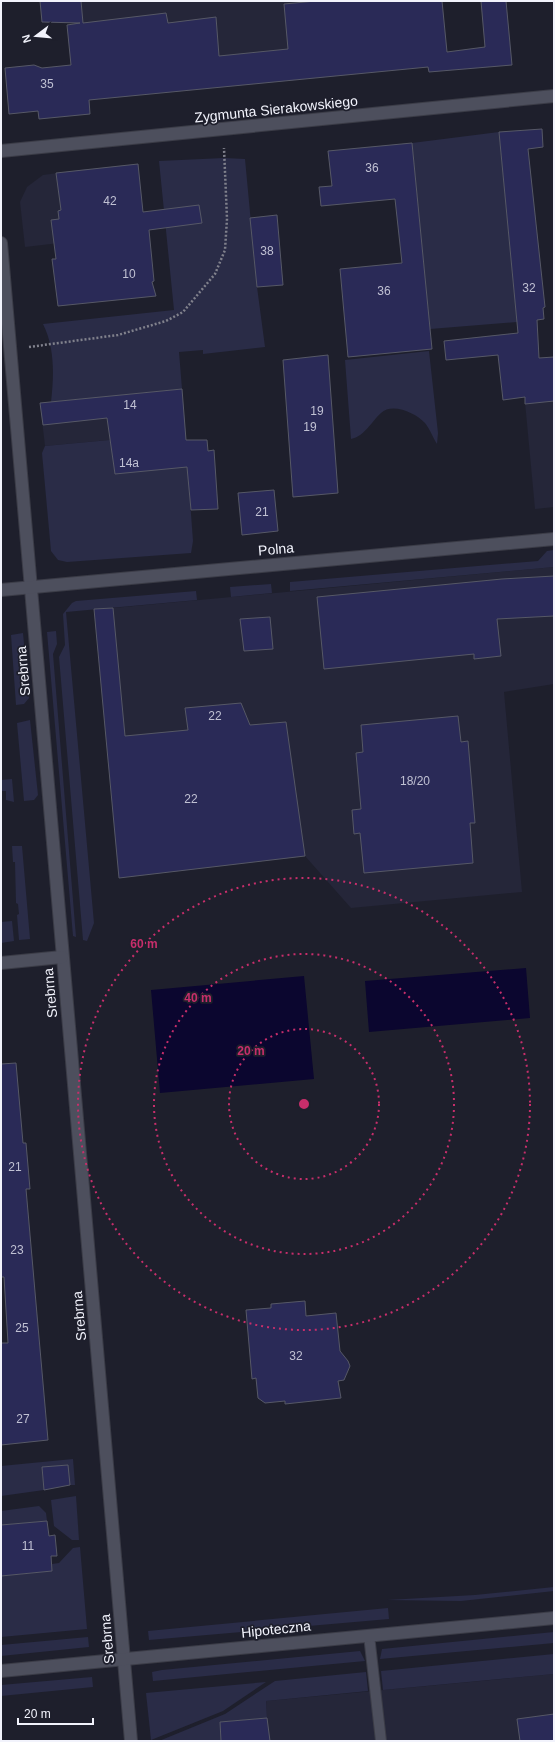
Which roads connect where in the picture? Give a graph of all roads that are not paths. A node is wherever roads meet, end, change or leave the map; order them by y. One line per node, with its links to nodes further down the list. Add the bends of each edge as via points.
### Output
1 (554, 96): 2 (street, Zygmunta Sierakowskiego)
2 (1, 151)
3 (1, 243): 5 (street, Srebrna)
4 (554, 539): 5 (street, Polna)
5 (31, 587): 6 (street, Polna); 7 (street, Srebrna)
6 (1, 590)
7 (62, 957): 8 (street); 11 (street, Srebrna)
8 (1, 963)
9 (554, 1618): 10 (street, Hipoteczna)
10 (369, 1635): 11 (street, Hipoteczna); 14 (lane)
11 (124, 1659): 12 (street, Hipoteczna); 13 (street, Srebrna)
12 (1, 1671)
13 (131, 1741)
14 (381, 1741)

